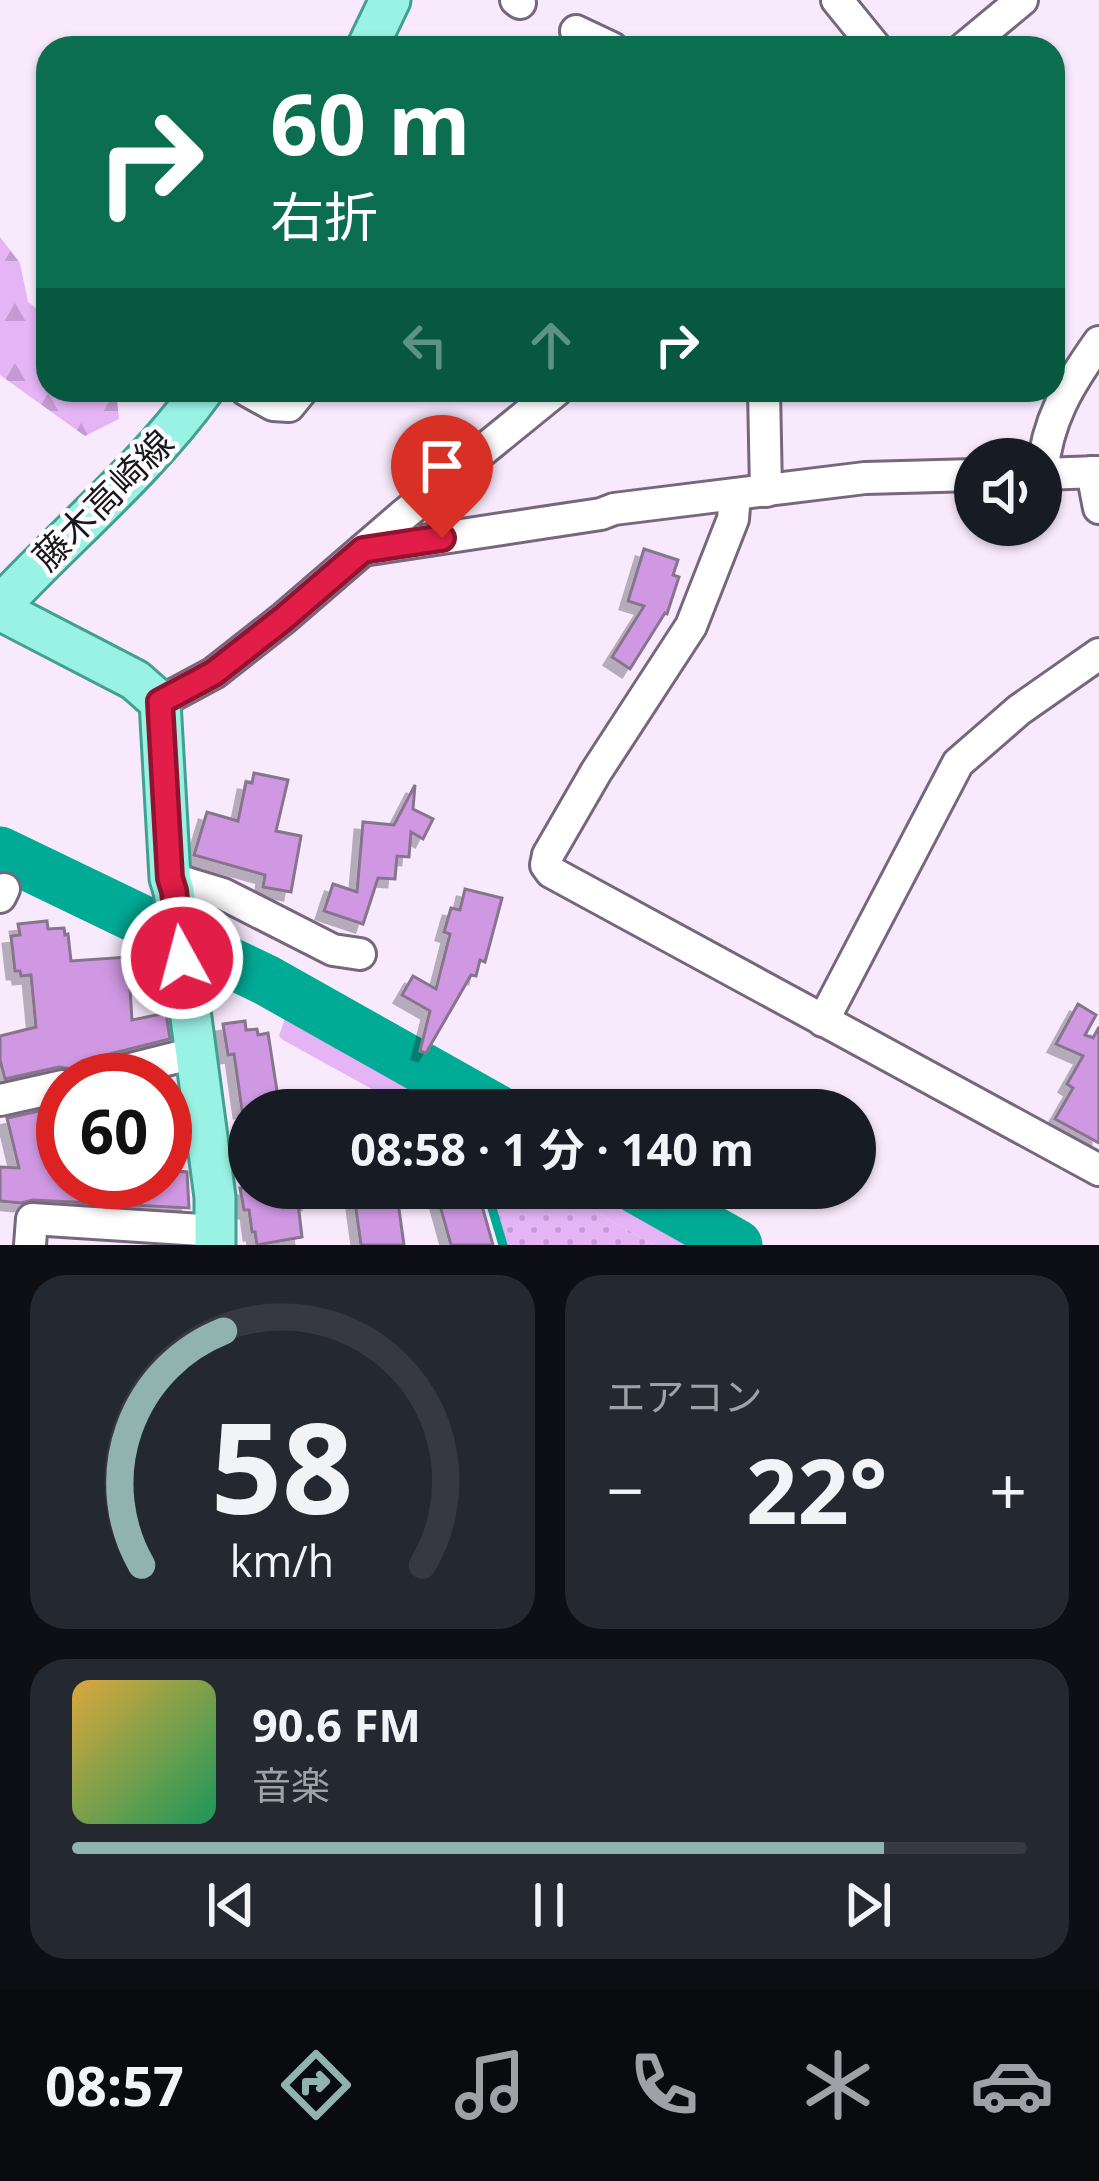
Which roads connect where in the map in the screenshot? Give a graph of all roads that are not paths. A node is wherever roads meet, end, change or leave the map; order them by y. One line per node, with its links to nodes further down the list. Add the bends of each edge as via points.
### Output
1 (390, 0): 5 (main road)
2 (837, 0): 7 (street)
3 (1022, 0): 8 (street)
4 (576, 31): 6 (street)
5 (373, 36)
6 (587, 36)
7 (866, 36)
8 (978, 36)
9 (1099, 342): 10 (street)
10 (1065, 377)
11 (194, 402): 22 (main road, 藤木高崎線)
12 (542, 402): 21 (street)
13 (762, 402): 19 (street)
14 (1055, 402): 15 (street)
15 (1046, 438)
16 (1096, 472): 17 (street); 20 (street)
17 (1062, 473)
18 (954, 476): 19 (street)
19 (750, 493): 21 (street); 27 (street, via 691,626 546,865)
20 (1099, 508)
21 (363, 550): 24 (street, via 214,673)
22 (0, 608): 24 (main road, 藤木高崎線, via 135,680)
23 (1099, 654): 27 (street, via 958,763)
24 (160, 702): 25 (main road)
25 (172, 884): 26 (street, via 224,894 333,950); 28 (main road)
26 (360, 954)
27 (823, 1022): 32 (street)
28 (198, 1052): 29 (street); 33 (main road)
29 (192, 1054)
30 (36, 1092): 31 (street)
31 (0, 1100)
32 (1099, 1170)
33 (215, 1238): 34 (street, via 32,1220)
34 (30, 1245)

